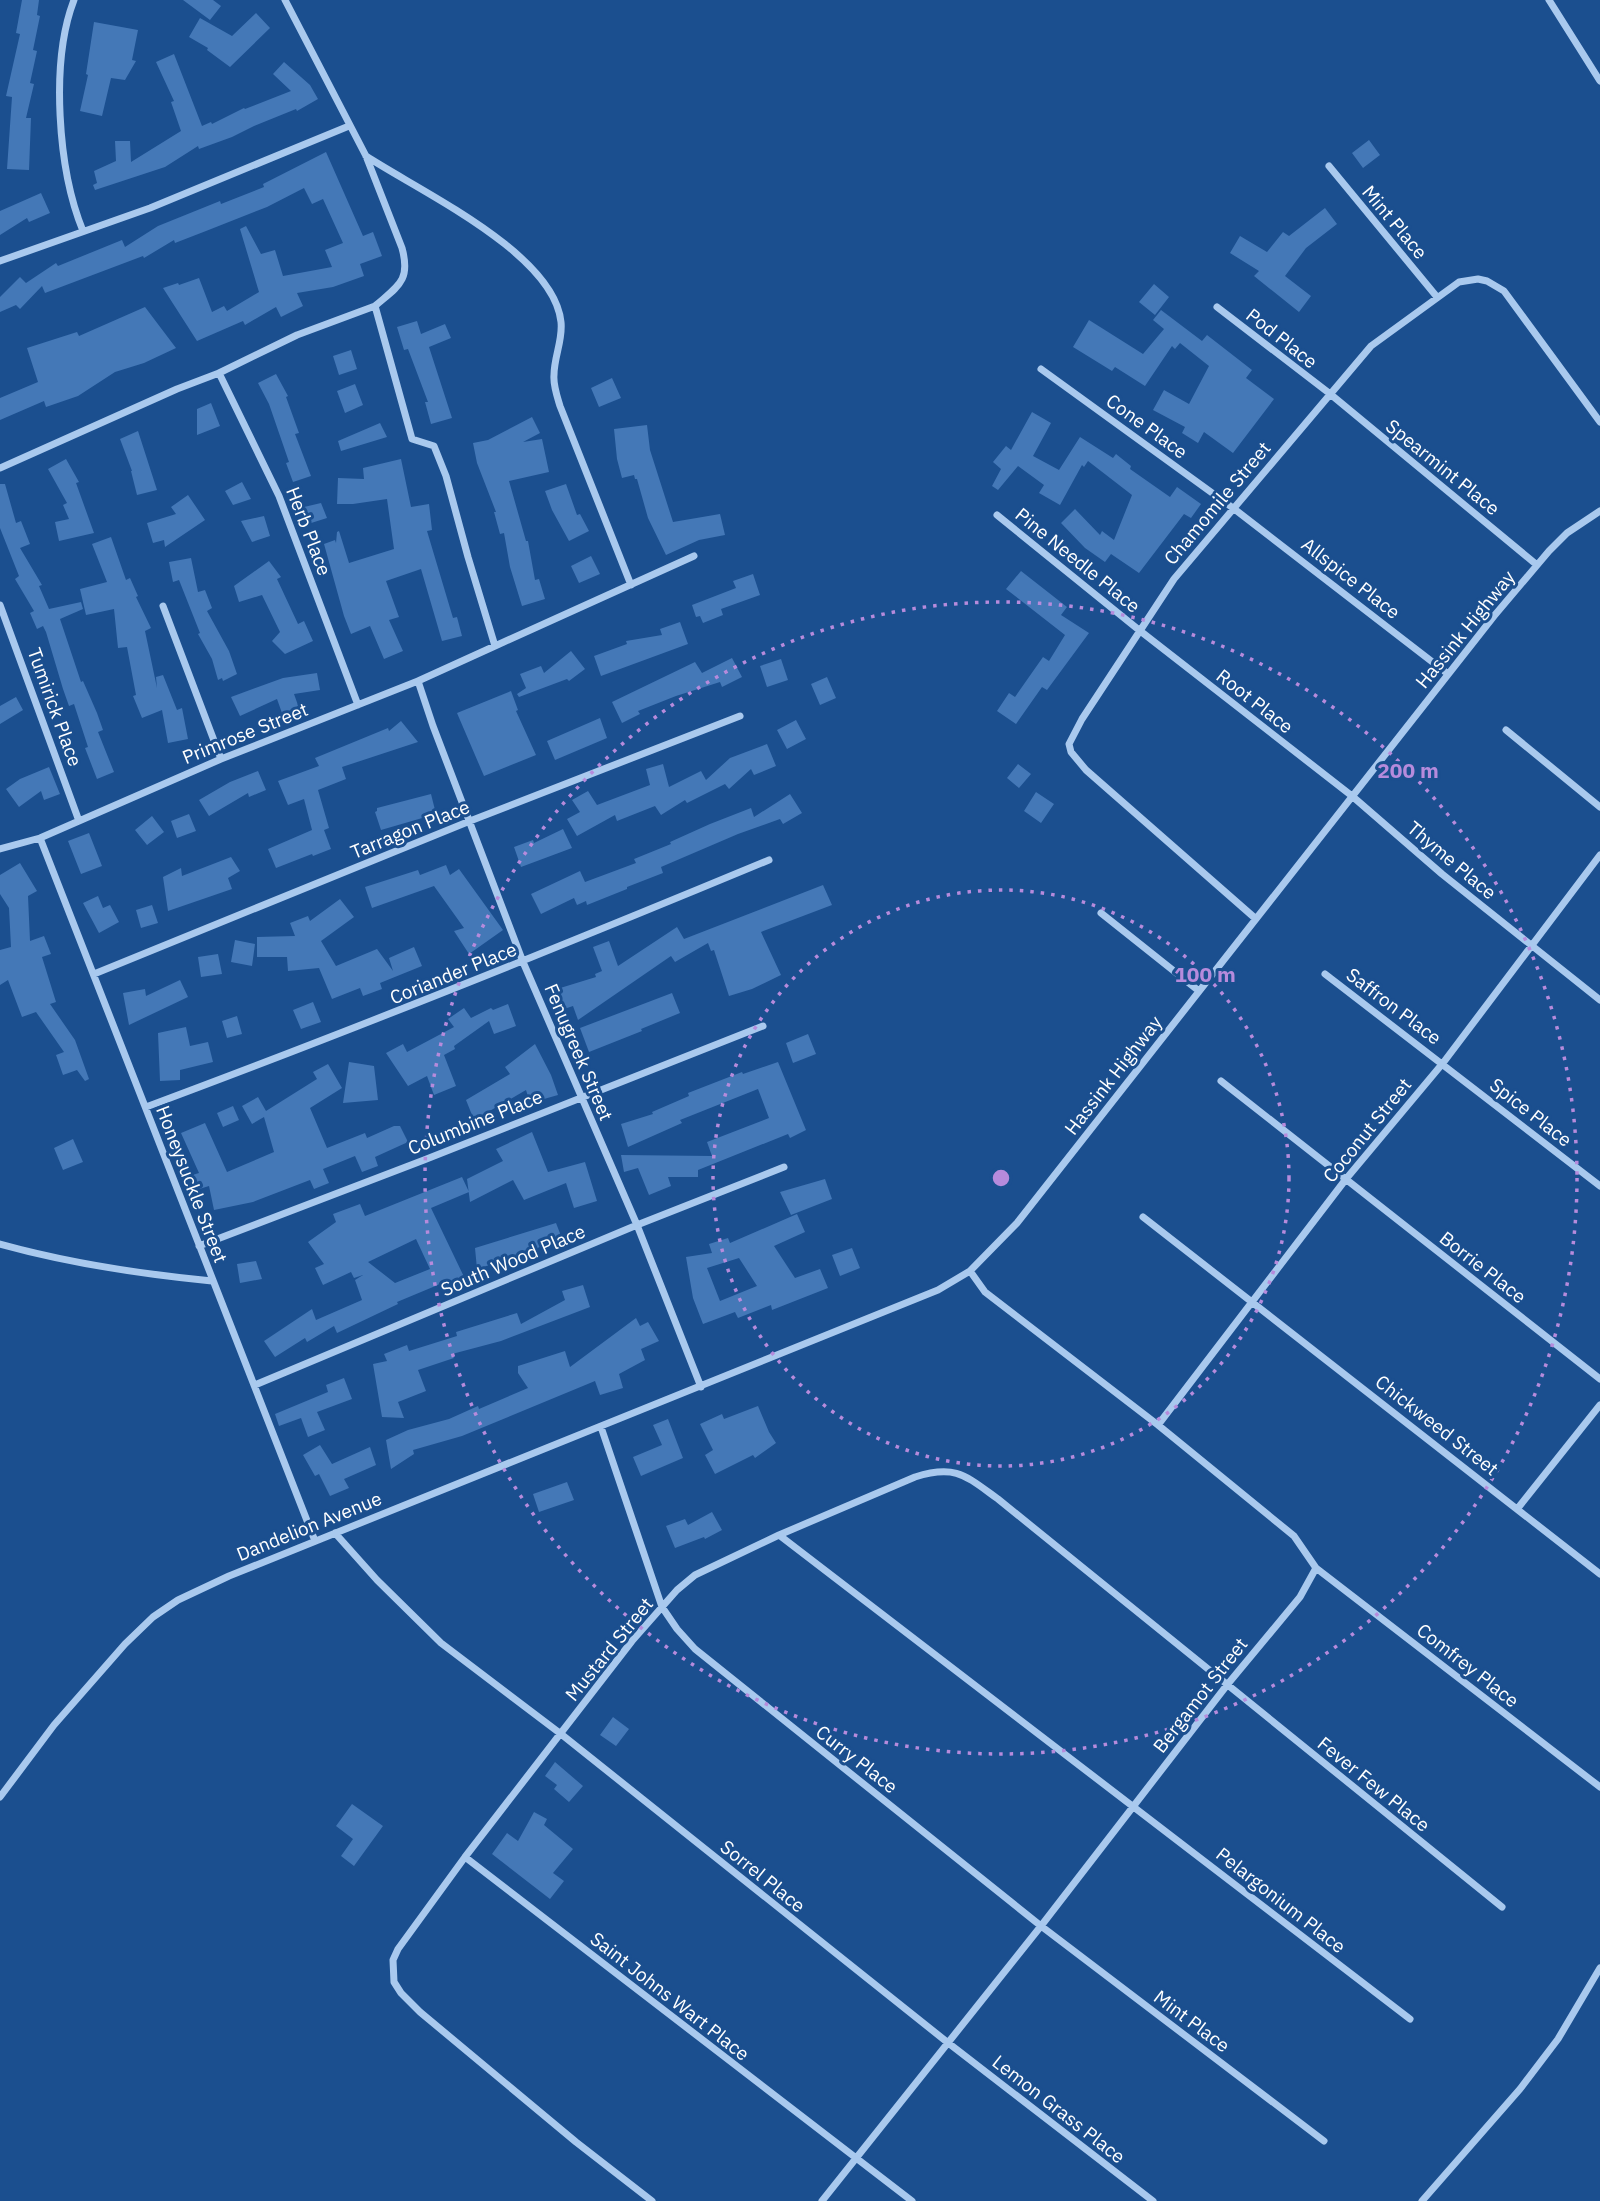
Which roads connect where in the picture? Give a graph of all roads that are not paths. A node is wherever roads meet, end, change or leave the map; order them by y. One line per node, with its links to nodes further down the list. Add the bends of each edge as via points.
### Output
1 (75, 0): 8 (street, via 62,56 62,146)
2 (285, 0): 5 (street)
3 (1549, 0): 4 (street)
4 (1600, 80)
5 (349, 126): 6 (street); 8 (street)
6 (366, 156): 11 (street, via 406,264 399,286); 23 (street, via 454,208 504,245 536,271 553,296 561,321 554,385)
7 (1329, 166): 10 (street, Mint Place)
8 (83, 231): 9 (street)
9 (0, 261)
10 (1437, 297): 15 (street, Chamomile Street, via 1371,346); 16 (street, Chamomile Street, via 1459,282 1478,279 1504,291)
11 (375, 306): 14 (street, via 297,335); 27 (street, via 412,439 434,446 446,476)
12 (1217, 307): 15 (street, Pod Place)
13 (1041, 369): 18 (street, Cone Place)
14 (219, 373): 17 (street); 30 (street, Herb Place, via 279,496)
15 (1329, 393): 18 (street, Chamomile Street); 22 (street, Spearmint Place)
16 (1600, 422)
17 (0, 468)
18 (1233, 508): 26 (street, Chamomile Street); 28 (street, Allspice Place)
19 (1600, 511): 22 (street, Hassink Highway, via 1567,533)
20 (997, 515): 26 (street, Pine Needle Place)
21 (694, 556): 23 (street, Primrose Street)
22 (1537, 565): 28 (street, Hassink Highway)
23 (631, 585): 27 (street, Primrose Street)
24 (0, 605): 36 (street, Tumirick Place)
25 (163, 606): 33 (street)
26 (1139, 630): 34 (street, Root Place); 43 (street, Chamomile Street, via 1072,735 1071,752)
27 (495, 646): 29 (street, Primrose Street)
28 (1448, 674): 34 (street, Hassink Highway)
29 (418, 681): 30 (street, Primrose Street); 37 (street, Fenugreek Street)
30 (358, 705): 33 (street, Primrose Street)
31 (740, 716): 37 (street, Tarragon Place)
32 (1506, 730): 35 (street)
33 (221, 759): 36 (street, Primrose Street)
34 (1352, 796): 43 (street, Hassink Highway); 44 (street, Thyme Place)
35 (1600, 807)
36 (79, 821): 38 (street, Primrose Street)
37 (470, 821): 45 (street, Fenugreek Street); 46 (street, Tarragon Place)
38 (40, 838): 39 (street, Primrose Street); 46 (street, Honeysuckle Street)
39 (0, 849)
40 (1600, 855): 44 (street, Coconut Street)
41 (769, 860): 45 (street, Coriander Place)
42 (1101, 912): 48 (street)
43 (1256, 919): 48 (street, Hassink Highway)
44 (1531, 947): 49 (street, Thyme Place); 51 (street, Coconut Street)
45 (523, 962): 53 (street, Fenugreek Street); 54 (street, Coriander Place)
46 (94, 974): 54 (street, Honeysuckle Street)
47 (1325, 974): 51 (street, Saffron Place)
48 (1199, 991): 62 (street, Hassink Highway, via 1017,1223)
49 (1600, 1000)
50 (763, 1026): 53 (street, Columbine Place)
51 (1443, 1063): 56 (street, Coconut Street); 57 (street, Spice Place)
52 (1221, 1081): 56 (street, Borrie Place)
53 (581, 1096): 59 (street, Fenugreek Street); 61 (street, Columbine Place)
54 (146, 1107): 61 (street, Honeysuckle Street)
55 (784, 1167): 59 (street, South Wood Place)
56 (1346, 1179): 64 (street, Coconut Street); 65 (street, Borrie Place)
57 (1600, 1186)
58 (1143, 1217): 64 (street, Chickweed Street)
59 (637, 1225): 66 (street, South Wood Place); 67 (street, Fenugreek Street)
60 (0, 1244): 63 (street, via 132,1272)
61 (199, 1246): 63 (street, Honeysuckle Street)
62 (970, 1271): 67 (street, Hassink Highway, via 938,1290); 69 (street, via 985,1292)
63 (212, 1281): 66 (street, Honeysuckle Street)
64 (1253, 1302): 69 (street, Coconut Street); 71 (street, Chickweed Street)
65 (1600, 1379)
66 (255, 1385): 74 (street, Honeysuckle Street)
67 (701, 1387): 70 (street, Dandelion Avenue)
68 (1600, 1405): 71 (street)
69 (1158, 1425): 75 (street, via 1294,1536)
70 (601, 1427): 72 (street, Dandelion Avenue); 77 (street, Curry Place)
71 (1518, 1508): 76 (street, Chickweed Street)
72 (335, 1533): 74 (street, Dandelion Avenue); 79 (street, Sorrel Place, via 441,1643)
73 (779, 1535): 77 (street, Mustard Street, via 695,1575); 78 (street, Mustard Street, via 915,1477 936,1471 961,1475 998,1499); 82 (street, Pelargonium Place)
74 (315, 1541): 81 (street, Dandelion Avenue, via 229,1576 153,1617 54,1725)
75 (1316, 1568): 78 (street, Bergamot Street, via 1300,1597); 80 (street, Comfrey Place)
76 (1600, 1574)
77 (662, 1607): 79 (street, Mustard Street); 85 (street, Curry Place, via 714,1666)
78 (1227, 1685): 82 (street, Bergamot Street); 84 (street, Fever Few Place)
79 (561, 1734): 83 (street, Mustard Street); 88 (street, Sorrel Place)
80 (1600, 1787)
81 (0, 1797)
82 (1133, 1806): 85 (street, Bergamot Street); 87 (street, Pelargonium Place)
83 (465, 1857): 90 (street, Saint Johns Wart Place); 91 (street, Mustard Street, via 393,1960 394,1982 459,2046)
84 (1502, 1907)
85 (1041, 1926): 88 (street, Bergamot Street); 89 (street, Mint Place)
86 (1600, 1968): 95 (street, via 1528,2079)
87 (1410, 2019)
88 (947, 2042): 90 (street, Bergamot Street); 94 (street, Lemon Grass Place)
89 (1324, 2141)
90 (856, 2159): 92 (street, Bergamot Street); 93 (street, Saint Johns Wart Place)
91 (652, 2201)
92 (822, 2201)
93 (912, 2201)
94 (1153, 2201)
95 (1422, 2201)

